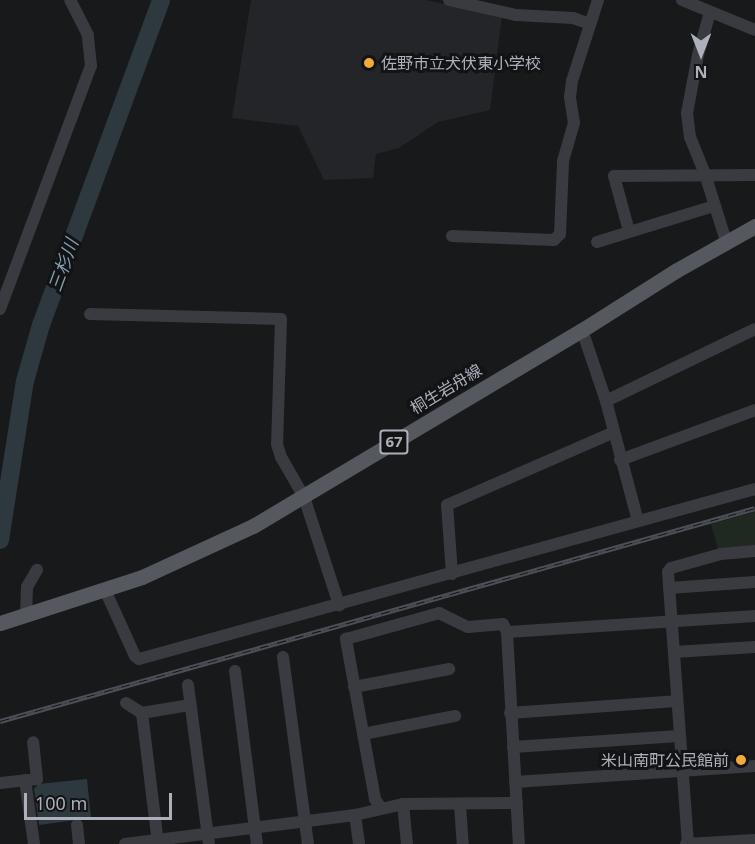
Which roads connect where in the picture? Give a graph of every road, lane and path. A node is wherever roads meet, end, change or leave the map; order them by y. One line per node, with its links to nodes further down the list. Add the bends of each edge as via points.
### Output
1 (70, 0): 16 (street, via 88,35 91,66)
2 (449, 0): 6 (street, via 516,15 573,18)
3 (598, 0): 6 (street)
4 (682, 0): 5 (street)
5 (710, 12): 7 (street); 8 (street, via 687,113 690,137)
6 (590, 24): 13 (street, via 572,81 574,123 562,161 560,234 554,240)
7 (755, 30)
8 (705, 174): 9 (street); 10 (street); 12 (street, via 614,176)
9 (755, 175)
10 (714, 206): 12 (street); 14 (street)
11 (755, 225): 14 (main road, 桐生岩舟線 / 67)
12 (629, 231): 15 (street)
13 (452, 236)
14 (726, 241): 19 (main road, 桐生岩舟線 / 67)
15 (597, 242)
16 (0, 309)
17 (90, 314): 25 (street, via 281,319 277,444)
18 (755, 329): 20 (street)
19 (582, 330): 20 (street); 25 (main road, 桐生岩舟線 / 67)
20 (606, 401): 22 (street)
21 (755, 410): 23 (street)
22 (614, 432): 23 (street); 29 (street, via 447,505)
23 (620, 460): 26 (street)
24 (755, 489): 26 (street)
25 (304, 497): 32 (main road, 桐生岩舟線 / 67, via 174,563); 33 (street)
26 (638, 521): 29 (street)
27 (755, 551): 31 (street, via 721,554 671,568)
28 (38, 570): 35 (street)
29 (452, 574): 33 (street)
30 (755, 582): 31 (street)
31 (669, 588): 36 (street)
32 (105, 590): 33 (street, via 139,659); 35 (main road, 桐生岩舟線 / 67)
33 (339, 605)
34 (755, 616): 36 (street)
35 (13, 619)
36 (672, 621): 37 (street); 39 (street)
37 (507, 632): 44 (street, via 503,624 468,627 439,613 346,639); 49 (street)
38 (755, 647): 39 (street)
39 (674, 652): 45 (street)
40 (283, 657): 65 (street)
41 (449, 669): 44 (street)
42 (235, 670): 67 (street)
43 (188, 685): 47 (street)
44 (354, 687): 51 (street)
45 (676, 701): 49 (street); 52 (street)
46 (126, 703): 48 (street)
47 (190, 705): 48 (street); 68 (street)
48 (142, 713): 70 (street)
49 (510, 713): 54 (street)
50 (455, 716): 51 (street)
51 (363, 734): 63 (street, via 375,799)
52 (679, 735): 54 (street); 56 (street)
53 (33, 742): 57 (street, via 37,779)
54 (513, 747): 58 (street)
55 (755, 766): 56 (street)
56 (681, 771): 58 (street); 80 (street)
57 (25, 780): 59 (street); 71 (street)
58 (515, 782): 60 (street)
59 (0, 783)
60 (517, 803): 62 (street); 79 (street)
61 (403, 804): 62 (street); 63 (street); 77 (street)
62 (460, 805): 78 (street)
63 (381, 808): 64 (street)
64 (355, 815): 65 (street); 76 (street)
65 (305, 821): 67 (street); 75 (street)
66 (77, 825): 72 (street)
67 (255, 828): 68 (street); 74 (street)
68 (209, 839): 70 (street)
69 (755, 840): 80 (street)
70 (158, 842): 73 (street)
71 (33, 844)
72 (79, 844)
73 (125, 844)
74 (257, 844)
75 (308, 844)
76 (359, 844)
77 (407, 844)
78 (463, 844)
79 (519, 844)
80 (687, 844)

